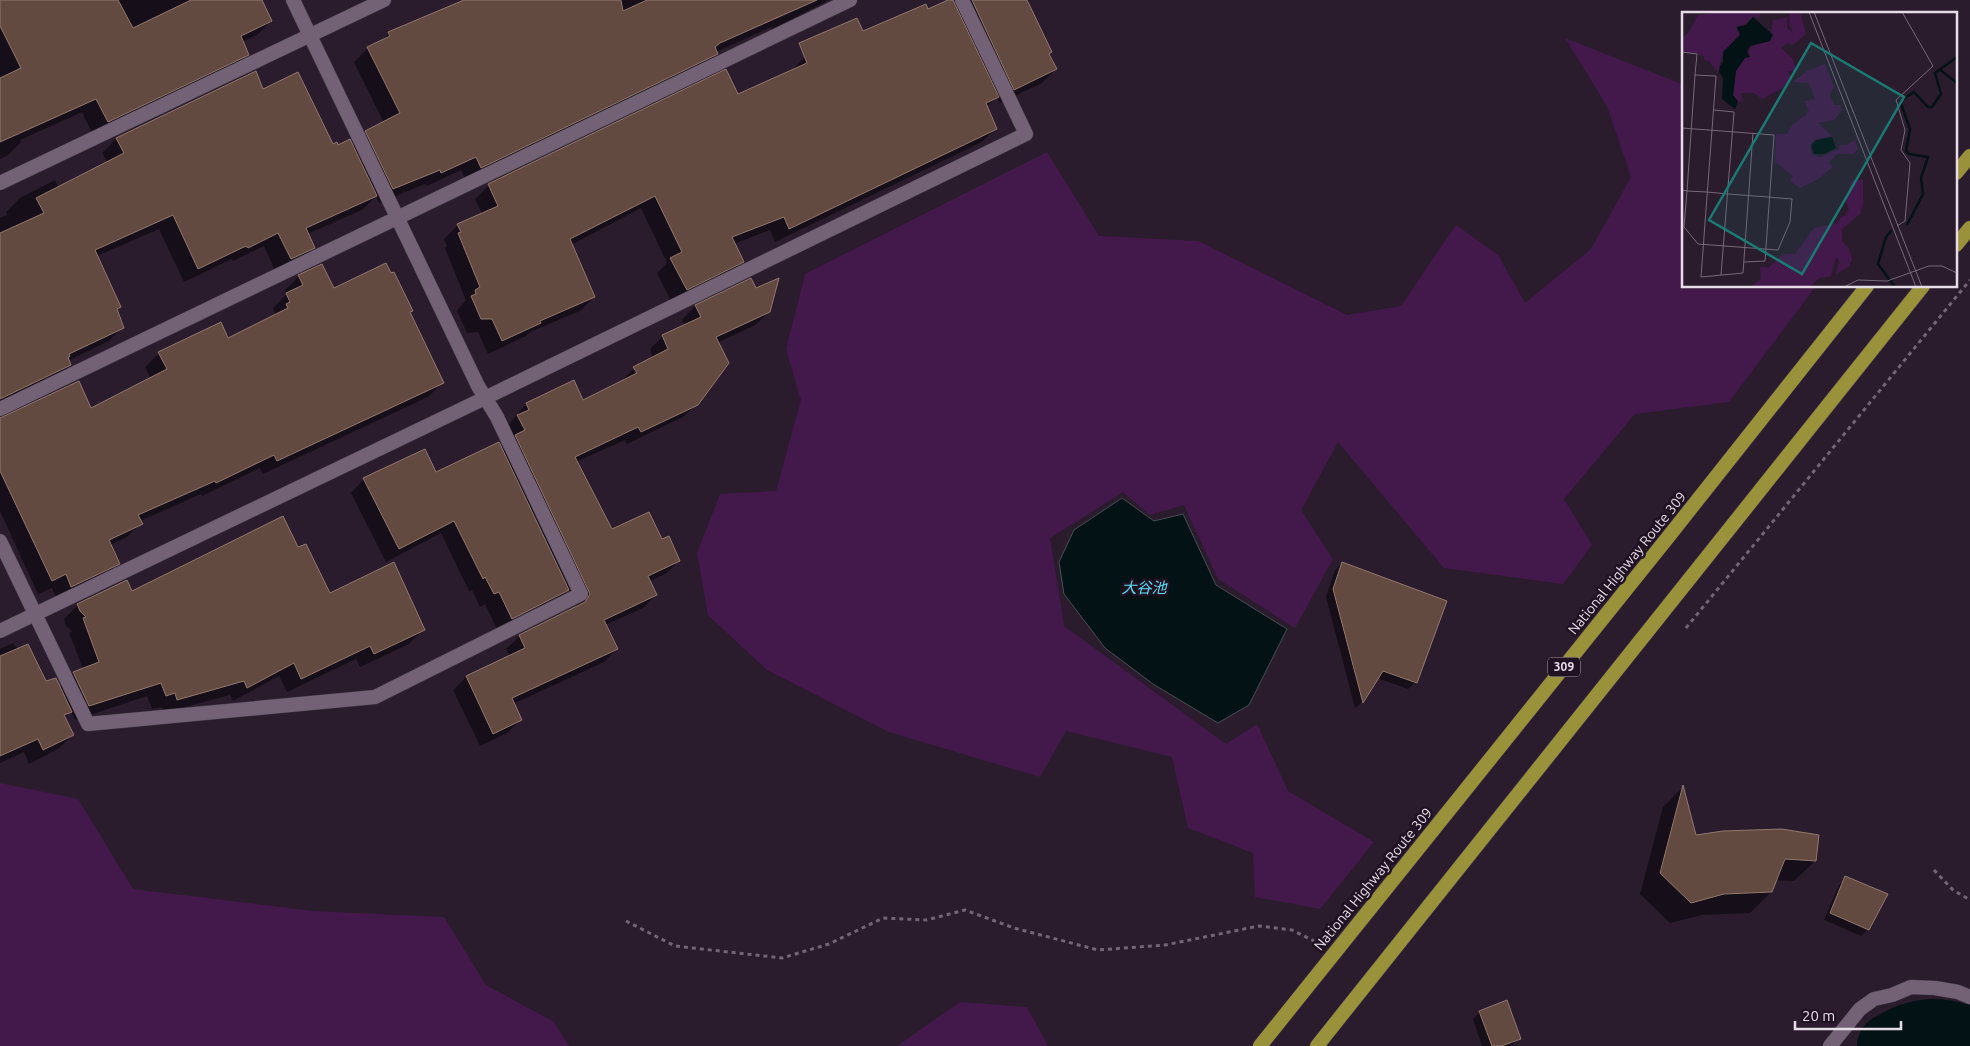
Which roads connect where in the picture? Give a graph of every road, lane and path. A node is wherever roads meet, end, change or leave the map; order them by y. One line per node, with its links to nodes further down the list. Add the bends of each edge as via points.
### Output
1 (293, 0): 5 (street)
2 (384, 0): 5 (street)
3 (850, 0): 9 (street)
4 (962, 0): 14 (street, via 1026,134)
5 (310, 35): 8 (street); 9 (street)
6 (1970, 156): 7 (highway)
7 (1958, 171)
8 (0, 183)
9 (398, 219): 14 (street); 15 (street)
10 (1970, 228): 11 (highway)
11 (1958, 243)
12 (1865, 288): 22 (highway, National Highway Route 309 / 309)
13 (1921, 288): 25 (highway)
14 (485, 398): 17 (street); 17 (street, via 581,594 374,697 88,724)
15 (0, 409)
16 (0, 541): 17 (street)
17 (36, 614): 18 (street)
18 (0, 631)
19 (1934, 870): 20 (path, via 1953,890)
20 (1970, 900)
21 (626, 921): 22 (path, via 675,946 782,958 829,944 882,918 926,920 965,910 1014,928 1098,950 1165,945 1259,926 1292,930)
22 (1335, 952): 24 (highway, National Highway Route 309 / 309)
23 (1970, 997): 26 (street, via 1935,988 1912,987 1892,996 1874,999 1860,1009)
24 (1260, 1046)
25 (1317, 1046)
26 (1830, 1046)

